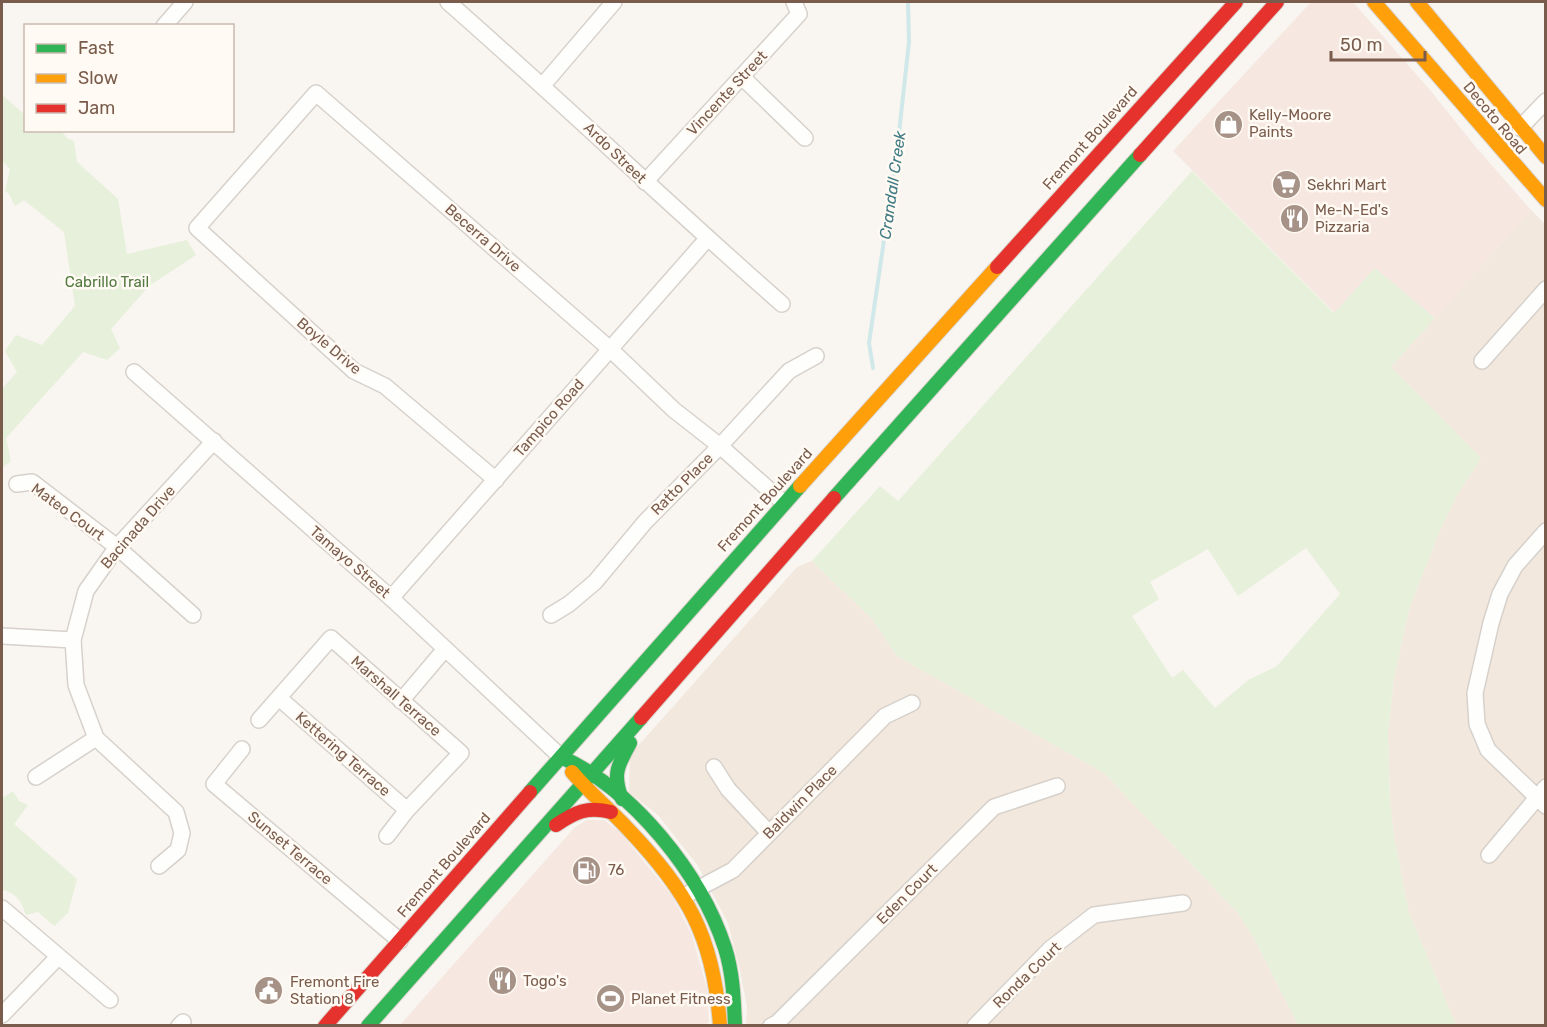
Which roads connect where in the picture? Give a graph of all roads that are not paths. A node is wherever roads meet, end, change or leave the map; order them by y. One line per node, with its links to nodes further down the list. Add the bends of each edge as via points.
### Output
1 (185, 2): 9 (street)
2 (448, 2): 11 (street, Ardo Street)
3 (614, 2): 11 (street)
4 (794, 2): 10 (street, Vincente Street, via 799,14)
5 (1236, 2): 30 (main road, Fremont Boulevard)
6 (1276, 2): 42 (main road)
7 (1374, 2): 17 (main road, Decoto Road)
8 (1418, 2): 13 (main road, Decoto Road)
9 (166, 24)
10 (742, 76): 14 (street); 16 (street, Vincente Street)
11 (543, 85): 16 (street, Ardo Street)
12 (1545, 101): 13 (street)
13 (1520, 128): 15 (main road, Decoto Road)
14 (805, 138)
15 (1545, 157)
16 (645, 182): 19 (street, Ardo Street)
17 (1545, 200)
18 (197, 228): 22 (street, Becerra Drive, via 316,93); 28 (street, Boyle Drive, via 354,371 385,386)
19 (707, 239): 21 (street, Ardo Street); 22 (street, Tampico Road)
20 (1545, 289): 24 (street)
21 (782, 304)
22 (610, 349): 27 (street, Becerra Drive, via 674,410); 28 (street, Tampico Road)
23 (816, 356): 27 (street, Ratto Place, via 789,371)
24 (1482, 361)
25 (134, 372): 26 (street, Tamayo Street)
26 (214, 441): 32 (street, Bacinada Drive); 33 (street, Tamayo Street)
27 (720, 446): 30 (street, Becerra Drive); 35 (street, Ratto Place, via 645,522 595,582)
28 (495, 480): 33 (street, Tampico Road)
29 (17, 484): 32 (street, Mateo Court, via 32,482)
30 (784, 503): 46 (main road, Fremont Boulevard)
31 (1545, 531): 52 (street, via 1515,566 1500,594 1475,693 1477,724 1488,750)
32 (117, 547): 34 (street, Mateo Court); 37 (street, Bacinada Drive, via 86,591)
33 (391, 598): 38 (street, Tamayo Street)
34 (193, 615)
35 (551, 615)
36 (2, 636): 37 (street)
37 (73, 640): 44 (street, Bacinada Drive, via 75,685)
38 (445, 649): 40 (street); 46 (street, Tamayo Street)
39 (279, 698): 40 (street, Marshall Terrace, via 331,638); 43 (street); 54 (street, Kettering Terrace)
40 (401, 701): 54 (street, Marshall Terrace, via 461,753)
41 (912, 703): 56 (street, Baldwin Place, via 885,716)
42 (645, 714): 48 (main road); 53 (main road, via 616,769 615,785)
43 (259, 720)
44 (96, 738): 49 (street); 60 (street, Bacinada Drive, via 176,812 182,833 178,850)
45 (243, 749): 64 (street, Sunset Terrace, via 214,784)
46 (561, 757): 48 (main road, Tamayo Street); 50 (main road, Tamayo Street); 64 (main road, Fremont Boulevard)
47 (714, 767): 56 (street, via 728,789)
48 (593, 773): 50 (main road); 53 (main road, Tamayo Street)
49 (36, 777)
50 (582, 786): 55 (main road, Tamayo Street); 58 (main road)
51 (1057, 786): 72 (street, Eden Court, via 994,807)
52 (1542, 796): 59 (street)
53 (622, 799): 61 (main road, Tamayo Street, via 683,867)
54 (407, 810): 57 (street)
55 (610, 813): 58 (main road, via 596,807 576,811); 61 (main road, Tamayo Street)
56 (769, 833): 61 (street, Baldwin Place, via 733,870)
57 (387, 836)
58 (534, 840): 69 (main road)
59 (1490, 855)
60 (159, 866)
61 (690, 893): 70 (main road, Tamayo Street, via 714,976); 71 (main road, Tamayo Street, via 714,920 725,948)
62 (1183, 903): 73 (street, Ronda Court, via 1094,915 1050,949)
63 (4, 915): 65 (street)
64 (400, 941): 68 (main road, Fremont Boulevard)
65 (58, 957): 66 (street); 67 (street)
66 (110, 1000)
67 (2, 1015)
68 (325, 1026)
69 (368, 1026)
70 (720, 1026)
71 (735, 1026)
72 (771, 1026)
73 (975, 1026)

